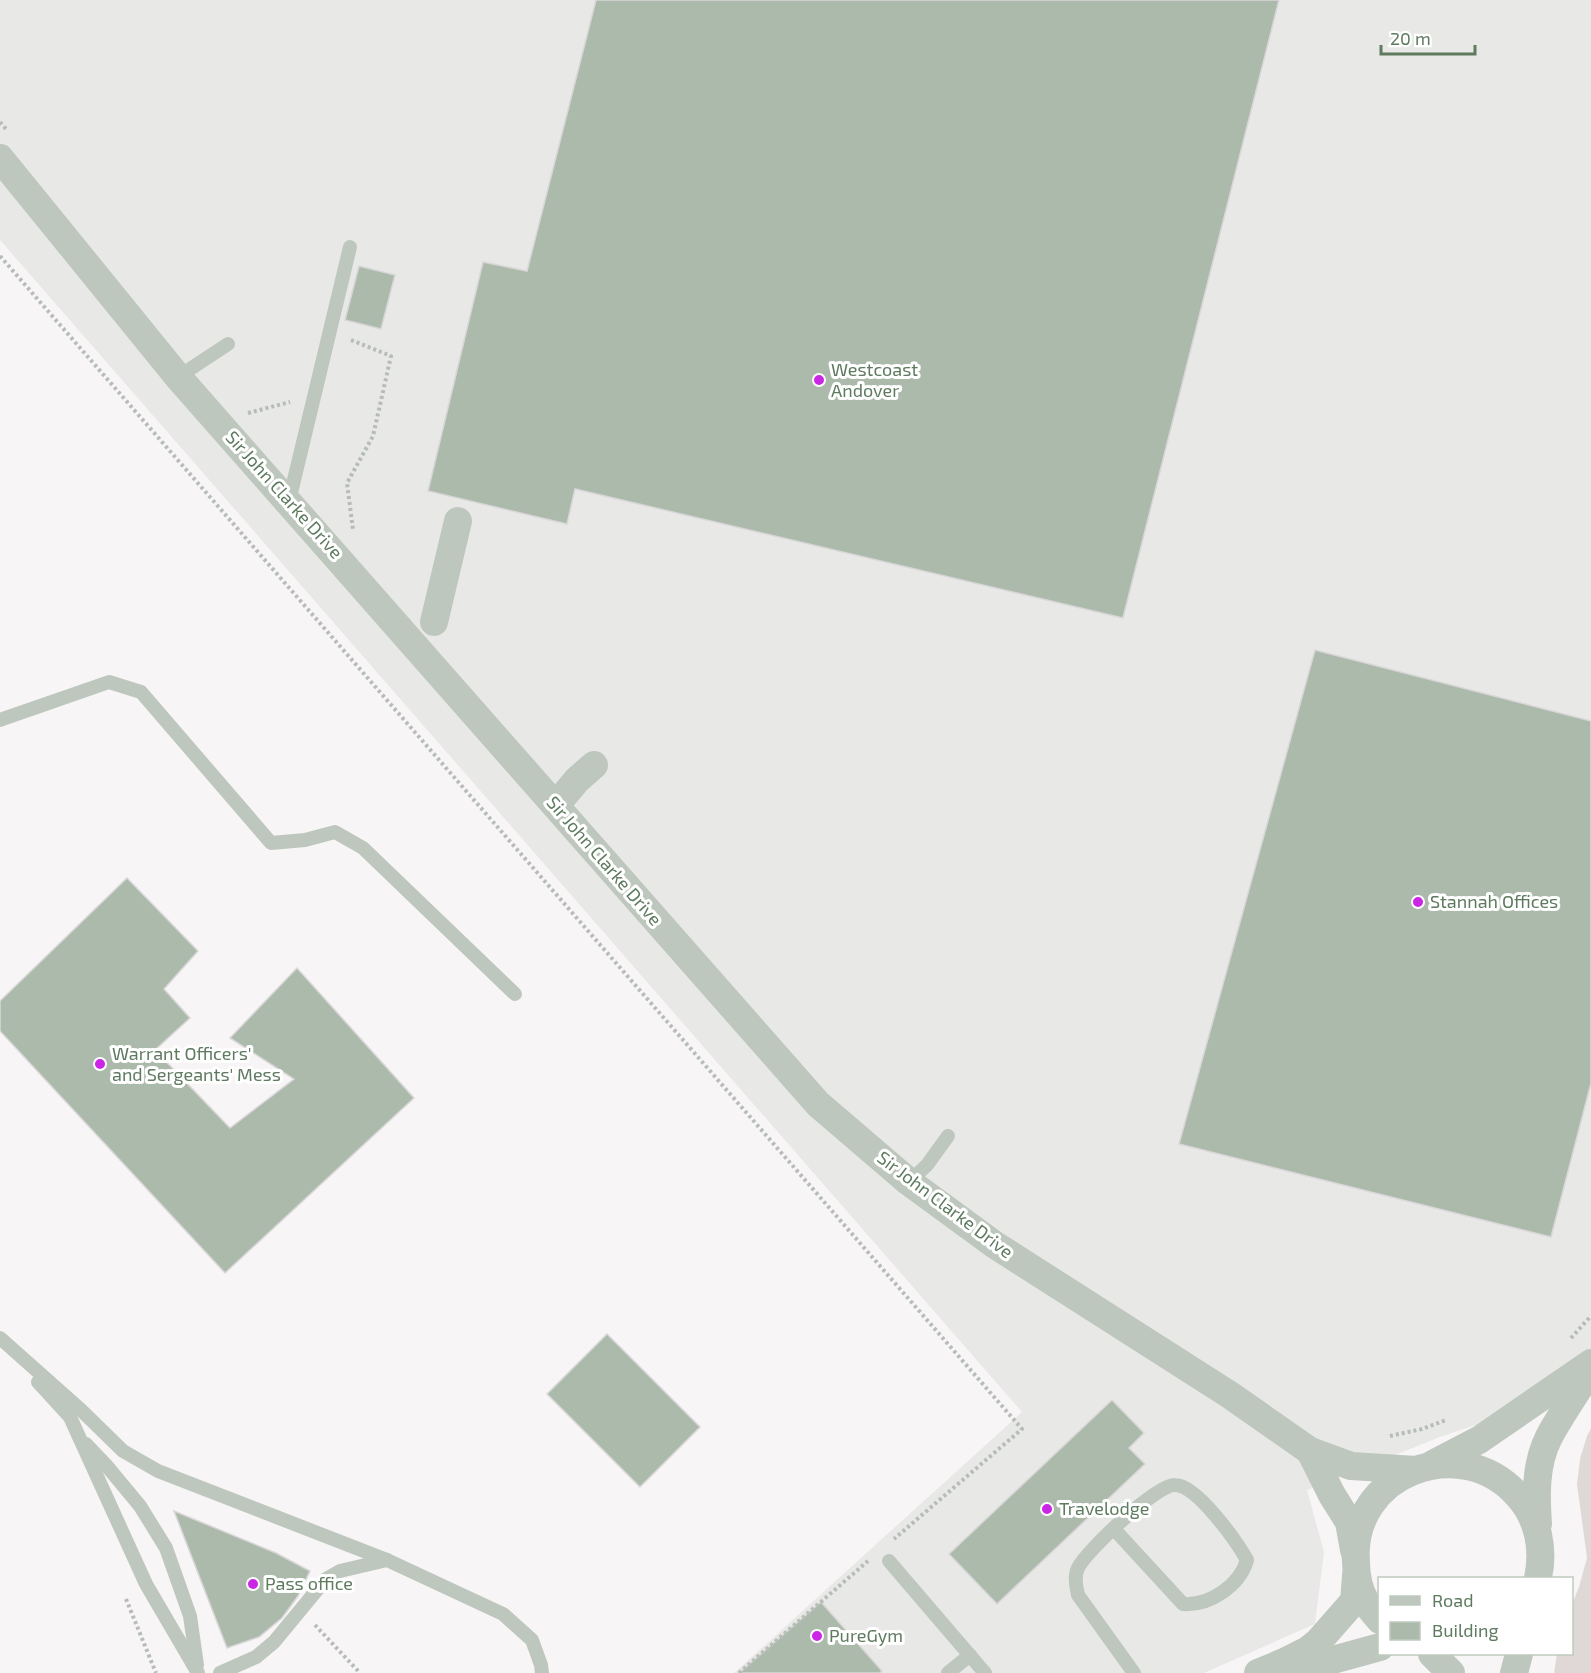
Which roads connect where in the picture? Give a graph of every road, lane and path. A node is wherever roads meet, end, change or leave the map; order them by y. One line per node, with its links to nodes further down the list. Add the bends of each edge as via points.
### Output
1 (0, 122): 2 (path)
2 (8, 130)
3 (0, 158): 8 (street, Sir John Clarke Drive)
4 (350, 247): 6 (lane)
5 (0, 256): 33 (path, via 1022,1429)
6 (330, 331): 11 (lane); 13 (path, via 392,356 373,436 347,483)
7 (228, 344): 8 (lane)
8 (178, 377): 11 (street, Sir John Clarke Drive)
9 (292, 401): 10 (path)
10 (247, 413)
11 (289, 501): 17 (street, Sir John Clarke Drive)
12 (459, 521): 14 (street)
13 (353, 532)
14 (434, 622)
15 (0, 720): 18 (lane, via 109,682 141,692 271,843 335,832 363,848)
16 (594, 765): 17 (street)
17 (556, 805): 20 (street, Sir John Clarke Drive, via 818,1104)
18 (515, 994)
19 (948, 1136): 20 (lane)
20 (909, 1182): 29 (street, Sir John Clarke Drive, via 995,1245 1230,1395)
21 (1591, 1316): 23 (path)
22 (0, 1340): 27 (lane, via 70,1417); 35 (lane, via 123,1451 158,1471)
23 (1564, 1345)
24 (1591, 1363): 30 (street, via 1479,1440)
25 (1591, 1369): 32 (street, via 1548,1438 1536,1491)
26 (1452, 1418): 28 (path)
27 (78, 1436): 46 (lane, via 146,1584); 46 (lane, via 140,1506 166,1548 190,1616)
28 (1380, 1439)
29 (1310, 1451): 30 (street, via 1352,1466); 37 (street, via 1349,1522)
30 (1422, 1468): 32 (street, via 1439,1464 1469,1466 1497,1477 1525,1504); 37 (street, via 1387,1486 1369,1506 1359,1527)
31 (1114, 1529): 31 (lane, via 1156,1491 1176,1484 1206,1505 1247,1560 1243,1573 1211,1600 1184,1604); 53 (lane, via 1078,1568 1076,1582 1078,1595)
32 (1538, 1537): 38 (street)
33 (892, 1541)
34 (874, 1556): 50 (path)
35 (387, 1560): 47 (lane, via 340,1571 326,1579 274,1642 256,1657); 49 (lane, via 503,1614 532,1640)
36 (889, 1561): 42 (lane)
37 (1356, 1564): 39 (street, via 1366,1602); 45 (street, via 1354,1600 1318,1642)
38 (1538, 1577)
39 (1378, 1617)
40 (311, 1621): 48 (path)
41 (1378, 1648): 45 (street, via 1329,1661)
42 (970, 1655): 51 (lane); 52 (lane)
43 (1434, 1655): 55 (street)
44 (1519, 1655): 56 (street)
45 (1284, 1662): 54 (street)
46 (198, 1673)
47 (220, 1673)
48 (360, 1673)
49 (542, 1673)
50 (739, 1673)
51 (948, 1673)
52 (985, 1673)
53 (1134, 1673)
54 (1258, 1673)
55 (1451, 1673)
56 (1514, 1673)

